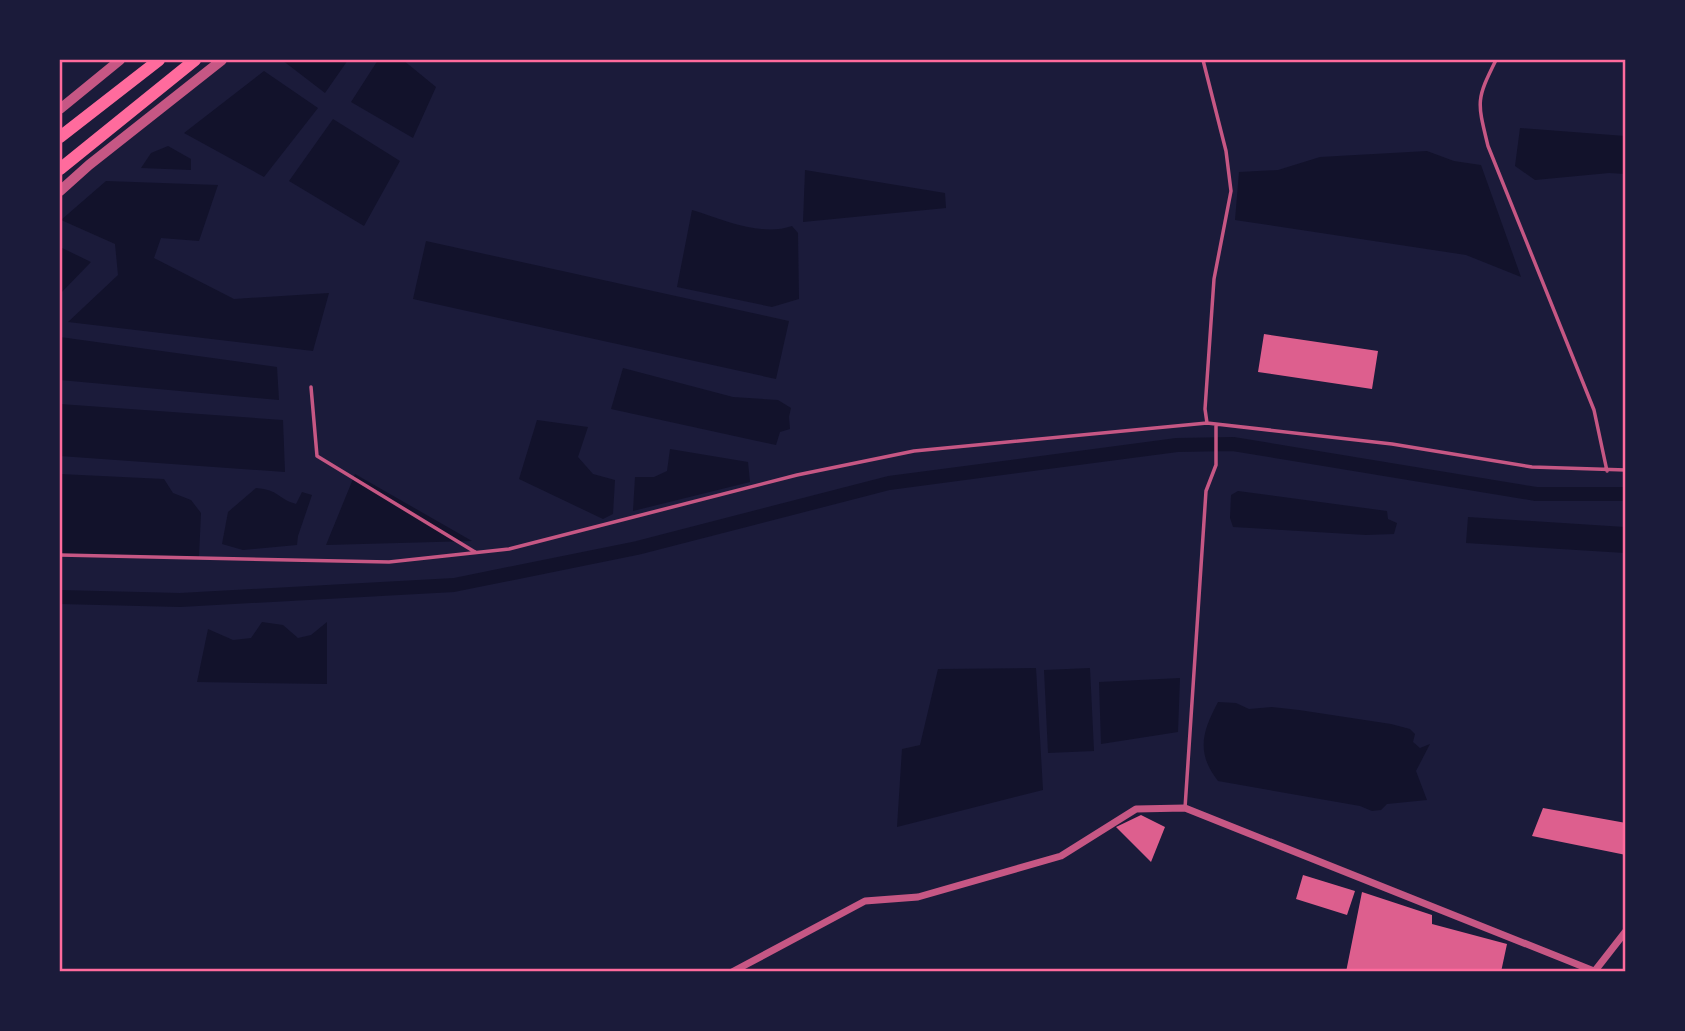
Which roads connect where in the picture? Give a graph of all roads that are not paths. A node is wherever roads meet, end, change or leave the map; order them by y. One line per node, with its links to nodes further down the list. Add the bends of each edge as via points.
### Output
1 (120, 60): 7 (street)
2 (159, 60): 8 (highway)
3 (194, 60): 9 (highway)
4 (222, 60): 10 (street)
5 (1203, 60): 12 (lane, via 1231,191 1214,279)
6 (1496, 60): 15 (lane, via 1481,91 1479,108 1488,146 1594,410)
7 (60, 109)
8 (60, 137)
9 (60, 169)
10 (60, 191)
11 (311, 387): 16 (lane, via 317,456)
12 (1207, 423): 13 (lane); 16 (lane, via 914,452 797,475 509,549)
13 (1216, 424): 15 (lane, via 1392,444 1532,467); 18 (lane, via 1216,464 1206,491)
14 (1626, 470): 15 (lane)
15 (1607, 471)
16 (477, 553): 17 (lane, via 390,562)
17 (60, 555)
18 (1185, 808): 20 (street, via 1136,809 1061,856 918,897 865,901); 21 (street)
19 (1626, 931): 21 (street)
20 (732, 971)
21 (1594, 971)

